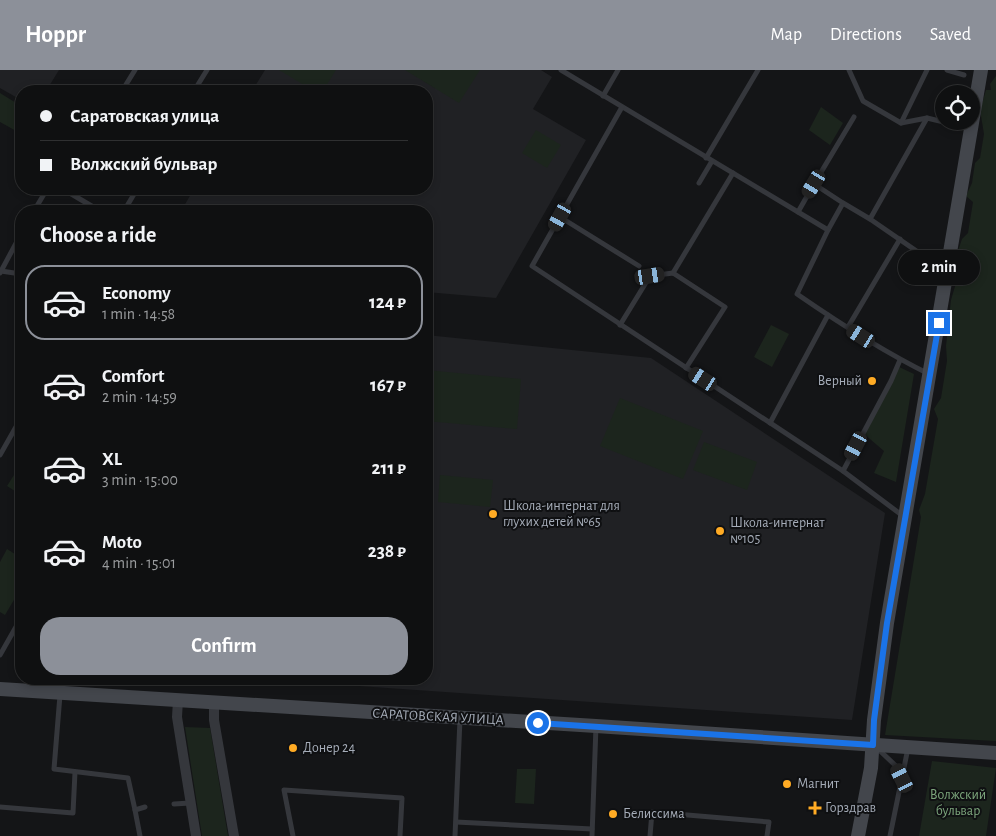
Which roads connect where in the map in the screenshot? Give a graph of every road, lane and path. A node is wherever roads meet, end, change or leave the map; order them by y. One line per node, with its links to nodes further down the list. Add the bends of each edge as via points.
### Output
1 (135, 70): 11 (lane)
2 (207, 70): 12 (lane)
3 (561, 70): 14 (lane)
4 (618, 70): 14 (lane)
5 (758, 70): 21 (lane)
6 (849, 70): 19 (lane, via 863,101)
7 (927, 70): 19 (lane)
8 (947, 70): 10 (lane)
9 (981, 70): 13 (street)
10 (964, 75)
11 (126, 85)
12 (198, 85)
13 (979, 85)
14 (603, 96): 15 (lane)
15 (622, 107): 21 (lane); 29 (lane)
16 (854, 117): 24 (lane)
17 (927, 118): 18 (lane); 19 (lane); 30 (lane)
18 (935, 120)
19 (901, 123)
20 (972, 130): 36 (street)
21 (709, 159): 22 (lane); 23 (lane)
22 (733, 173): 28 (lane); 38 (lane)
23 (699, 183)
24 (814, 184): 26 (lane); 28 (lane)
25 (73, 195): 27 (lane)
26 (843, 203): 30 (lane); 31 (lane)
27 (90, 205)
28 (798, 212): 31 (lane)
29 (560, 217): 34 (lane); 40 (lane, via 532,266)
30 (870, 219): 32 (lane)
31 (828, 230): 39 (lane, via 797,294)
32 (900, 239): 36 (lane); 41 (lane)
33 (15, 245): 35 (lane)
34 (639, 266)
35 (0, 272): 37 (lane)
36 (947, 272): 44 (street)
37 (15, 273)
38 (673, 273): 40 (lane, via 650,276); 43 (lane, via 725,307)
39 (828, 315): 41 (lane); 45 (lane)
40 (620, 325): 43 (lane)
41 (848, 327): 42 (lane)
42 (900, 360): 44 (lane); 48 (lane)
43 (686, 368): 45 (lane)
44 (930, 374): 49 (street)
45 (770, 422): 48 (lane)
46 (15, 429): 47 (lane)
47 (0, 455)
48 (843, 471): 49 (lane)
49 (906, 518): 58 (street, via 887,623)
50 (15, 629): 51 (lane)
51 (0, 655)
52 (0, 690): 53 (street, САРАТОВСКАЯ УЛИЦА)
53 (60, 693): 54 (street, САРАТОВСКАЯ УЛИЦА); 61 (lane, via 54,769)
54 (178, 700): 55 (street, САРАТОВСКАЯ УЛИЦА); 63 (street)
55 (214, 702): 56 (street, САРАТОВСКАЯ УЛИЦА); 72 (street, via 214,720)
56 (460, 718): 57 (street, САРАТОВСКАЯ УЛИЦА); 68 (lane)
57 (596, 726): 58 (street, САРАТОВСКАЯ УЛИЦА); 69 (lane)
58 (873, 745): 59 (street, САРАТОВСКАЯ УЛИЦА); 62 (lane, via 896,766); 79 (street)
59 (909, 748): 60 (street, САРАТОВСКАЯ УЛИЦА); 62 (lane)
60 (996, 753)
61 (75, 772): 65 (lane, via 73,813); 67 (lane, via 128,778)
62 (902, 778): 80 (lane)
63 (191, 803): 64 (lane); 71 (street)
64 (174, 804)
65 (0, 807)
66 (145, 808): 67 (lane)
67 (135, 810): 70 (lane)
68 (456, 822): 69 (lane); 75 (lane)
69 (592, 829): 76 (lane)
70 (140, 836)
71 (196, 836)
72 (234, 836)
73 (293, 836): 74 (lane, via 284,790 402,798)
74 (400, 836)
75 (455, 836)
76 (592, 836)
77 (650, 836): 78 (lane, via 652,812 769,822)
78 (767, 836)
79 (858, 836)
80 (890, 836)

